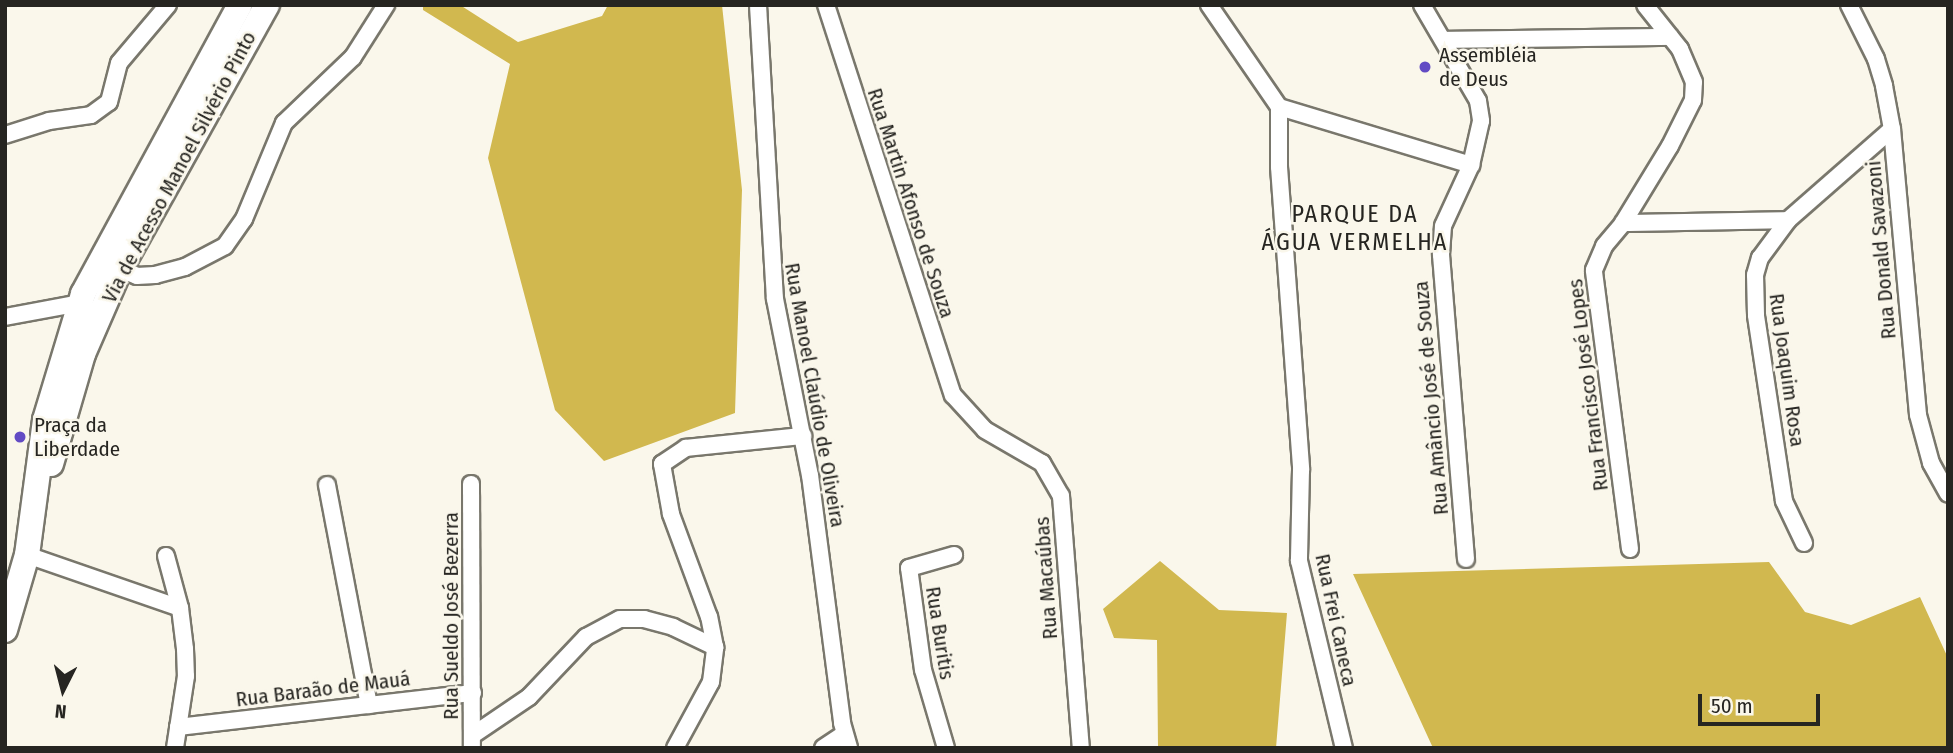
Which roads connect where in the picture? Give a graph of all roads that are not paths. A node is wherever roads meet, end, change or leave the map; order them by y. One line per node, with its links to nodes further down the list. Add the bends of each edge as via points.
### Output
1 (168, 5): 15 (street, via 119,63 109,102 91,115)
2 (240, 5): 17 (main road, Via de Acesso Manoel Silvério Pinto)
3 (267, 5): 20 (main road, Via de Acesso Manoel Silvério Pinto)
4 (386, 5): 20 (street, via 353,57 284,123 244,219 225,247 185,267 155,275 137,276)
5 (758, 5): 24 (street, Rua Manoel Claúdio de Oliveira, via 771,269)
6 (826, 5): 23 (street, Rua Martin Afonso de Souza, via 947,381)
7 (1209, 5): 13 (street)
8 (1422, 5): 12 (street, Rua Amâncio José de Souza)
9 (1645, 5): 11 (street, Rua Francisco José Lopes)
10 (1849, 5): 14 (street, Rua Donald Savazoni, via 1876,59)
11 (1670, 37): 12 (street); 19 (street, Rua Francisco José Lopes, via 1681,49 1694,82 1693,100)
12 (1445, 40): 16 (street, Rua Amâncio José de Souza, via 1478,101 1481,121)
13 (1279, 107): 16 (street); 48 (street, Rua Frei Caneca, via 1302,500 1299,561)
14 (1892, 129): 18 (street, Rua Joaquim Rosa); 28 (street, Rua Donald Savazoni, via 1918,415 1931,463)
15 (5, 135)
16 (1471, 164): 34 (street, Rua Amâncio José de Souza, via 1443,226 1441,275)
17 (140, 187): 20 (main road, via 112,257); 21 (main road, Via de Acesso Manoel Silvério Pinto)
18 (1788, 220): 19 (street); 29 (street, Rua Joaquim Rosa, via 1760,258 1754,292 1784,501)
19 (1623, 223): 30 (street, Rua Francisco José Lopes, via 1597,260 1594,286)
20 (120, 269): 27 (main road, Via de Acesso Manoel Silvério Pinto, via 83,354 53,460)
21 (80, 303): 22 (street); 27 (main road, Via de Acesso Manoel Silvério Pinto, via 46,420)
22 (5, 317)
23 (964, 410): 47 (street, Rua Macaúbas, via 985,430 1042,463 1061,496)
24 (803, 436): 37 (street, via 686,448 667,457 661,473); 42 (street, Rua Manoel Claúdio de Oliveira)
25 (471, 484): 38 (street, Rua Sueldo José Bezerra)
26 (327, 485): 39 (street)
27 (39, 489): 31 (main road, Via de Acesso Manoel Silvério Pinto)
28 (1948, 494)
29 (1804, 542)
30 (1630, 550)
31 (27, 555): 35 (street); 36 (main road, Via de Acesso Manoel Silvério Pinto)
32 (954, 555): 46 (street, Rua Buritis, via 909,568 923,670)
33 (166, 556): 35 (street)
34 (1466, 559)
35 (180, 608): 40 (street, via 186,676)
36 (5, 629)
37 (715, 647): 41 (street, via 663,624 620,619 586,637 529,697); 44 (street, via 711,682)
38 (473, 694): 39 (street, Rua Baraão de Mauá); 41 (street, Rua Sueldo José Bezerra)
39 (369, 705): 40 (street, Rua Baraão de Mauá)
40 (178, 727): 43 (street)
41 (472, 741)
42 (847, 741): 45 (street)
43 (175, 748)
44 (675, 748)
45 (823, 748)
46 (946, 748)
47 (1081, 748)
48 (1344, 748)

